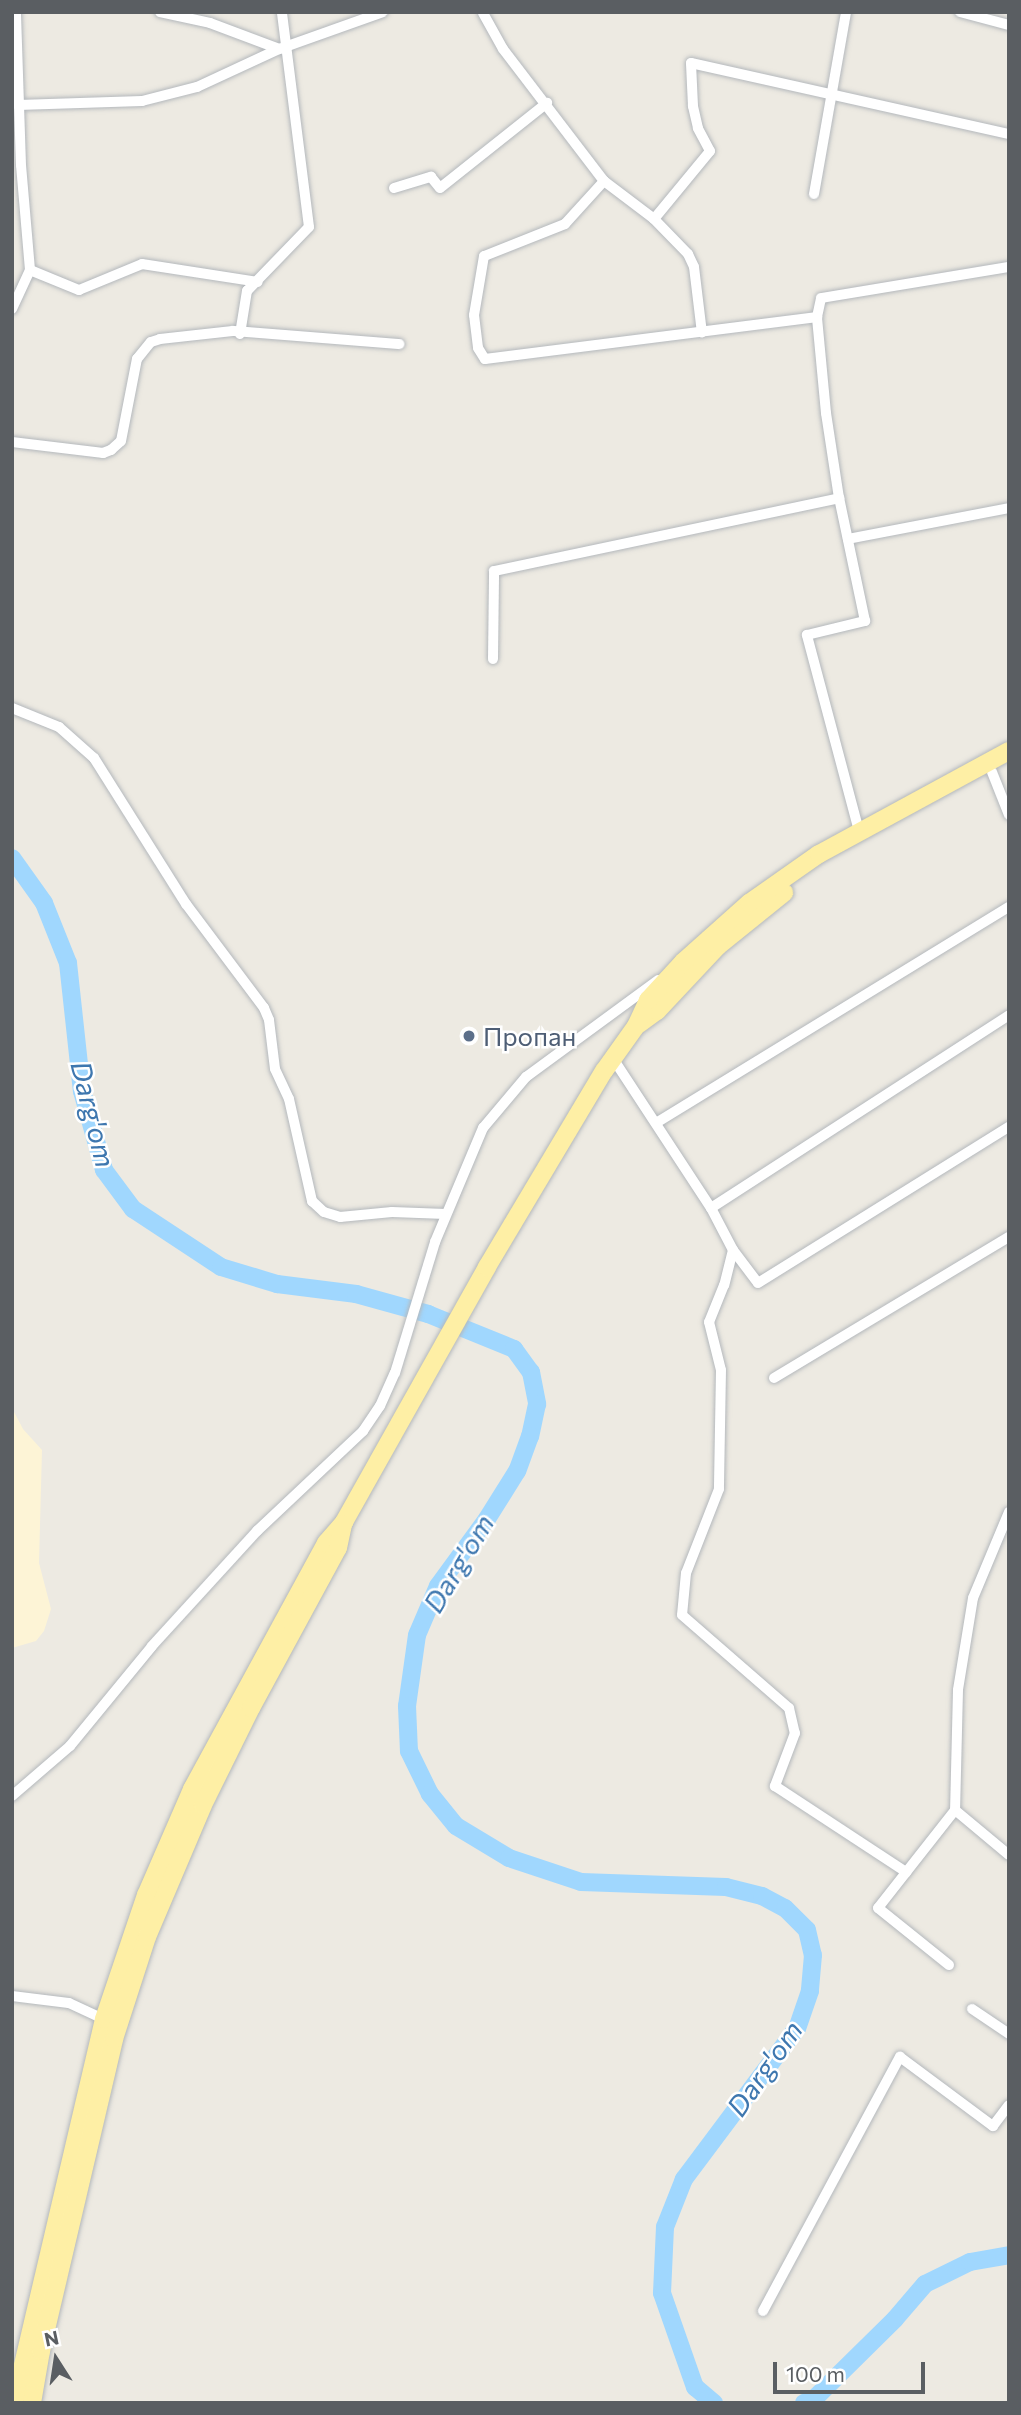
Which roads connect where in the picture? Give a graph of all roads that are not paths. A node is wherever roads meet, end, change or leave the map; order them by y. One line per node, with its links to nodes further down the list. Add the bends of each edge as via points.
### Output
1 (16, 12): 12 (street)
2 (160, 12): 9 (street, via 210,23)
3 (282, 12): 9 (street)
4 (383, 12): 9 (street)
5 (484, 12): 11 (street, via 503,49)
6 (846, 12): 10 (street)
7 (962, 12): 8 (street)
8 (1009, 25)
9 (282, 49): 12 (street, via 197,87 142,101); 21 (street, via 309,227)
10 (831, 92): 14 (street); 17 (street); 18 (street, via 691,63 693,106 710,151)
11 (547, 103): 15 (street); 16 (street, via 440,188 431,177)
12 (18, 105): 13 (street)
13 (16, 127): 20 (street)
14 (1009, 134)
15 (604, 181): 18 (street); 24 (street, via 565,224 484,256 474,315 478,348 485,359)
16 (394, 188)
17 (814, 194)
18 (654, 219): 24 (street, via 688,254 694,267)
19 (1009, 267): 23 (street, via 821,298)
20 (30, 270): 21 (street, via 79,290 142,264); 22 (street)
21 (258, 282): 25 (street, via 247,291)
22 (12, 309)
23 (817, 317): 24 (street); 28 (street)
24 (702, 333)
25 (240, 334): 26 (street); 27 (street, via 200,332 151,342 137,359 121,441 111,450 103,453)
26 (399, 344)
27 (12, 442)
28 (839, 498): 30 (street); 31 (street, via 494,571)
29 (1009, 508): 30 (street)
30 (848, 539): 37 (street, via 864,621 807,635)
31 (493, 659)
32 (12, 708): 46 (street, via 60,727 94,758 186,904 264,1008 275,1069 289,1099 312,1201 324,1212 340,1217 392,1212)
33 (1009, 751): 37 (main road)
34 (1009, 764): 35 (main road)
35 (992, 772): 36 (street); 41 (main road, via 867,835 813,872 731,934 657,1011)
36 (1009, 815)
37 (859, 831): 39 (main road, via 750,903)
38 (1009, 907): 43 (street)
39 (683, 962): 41 (main road, via 648,1000); 46 (street, via 526,1077 483,1128)
40 (1009, 1015): 45 (street)
41 (636, 1026): 42 (main road)
42 (614, 1060): 43 (street); 51 (main road, via 487,1267)
43 (656, 1123): 45 (street)
44 (1009, 1127): 48 (street, via 758,1283)
45 (710, 1208): 48 (street)
46 (446, 1214): 52 (street, via 394,1373 380,1406 355,1440 257,1531 152,1646 70,1746)
47 (1009, 1237): 49 (street)
48 (733, 1250): 55 (street, via 709,1322 721,1370 719,1489 686,1573 682,1615 789,1708 795,1733 775,1786)
49 (774, 1378)
50 (1009, 1512): 53 (street, via 973,1598 958,1690)
51 (344, 1522): 59 (main road, via 326,1543 192,1789 146,1895); 62 (main road, via 338,1548 251,1708 187,1840 147,1937)
52 (12, 1796)
53 (955, 1810): 54 (street); 55 (street)
54 (1009, 1855)
55 (906, 1872): 56 (street, via 878,1908)
56 (948, 1965)
57 (12, 1996): 59 (street, via 69,2003)
58 (972, 2009): 60 (street)
59 (104, 2019): 62 (main road)
60 (1009, 2034)
61 (1009, 2105): 63 (street, via 993,2126 900,2057)
62 (58, 2244): 64 (main road); 65 (main road)
63 (763, 2311)
64 (13, 2403)
65 (32, 2403)

